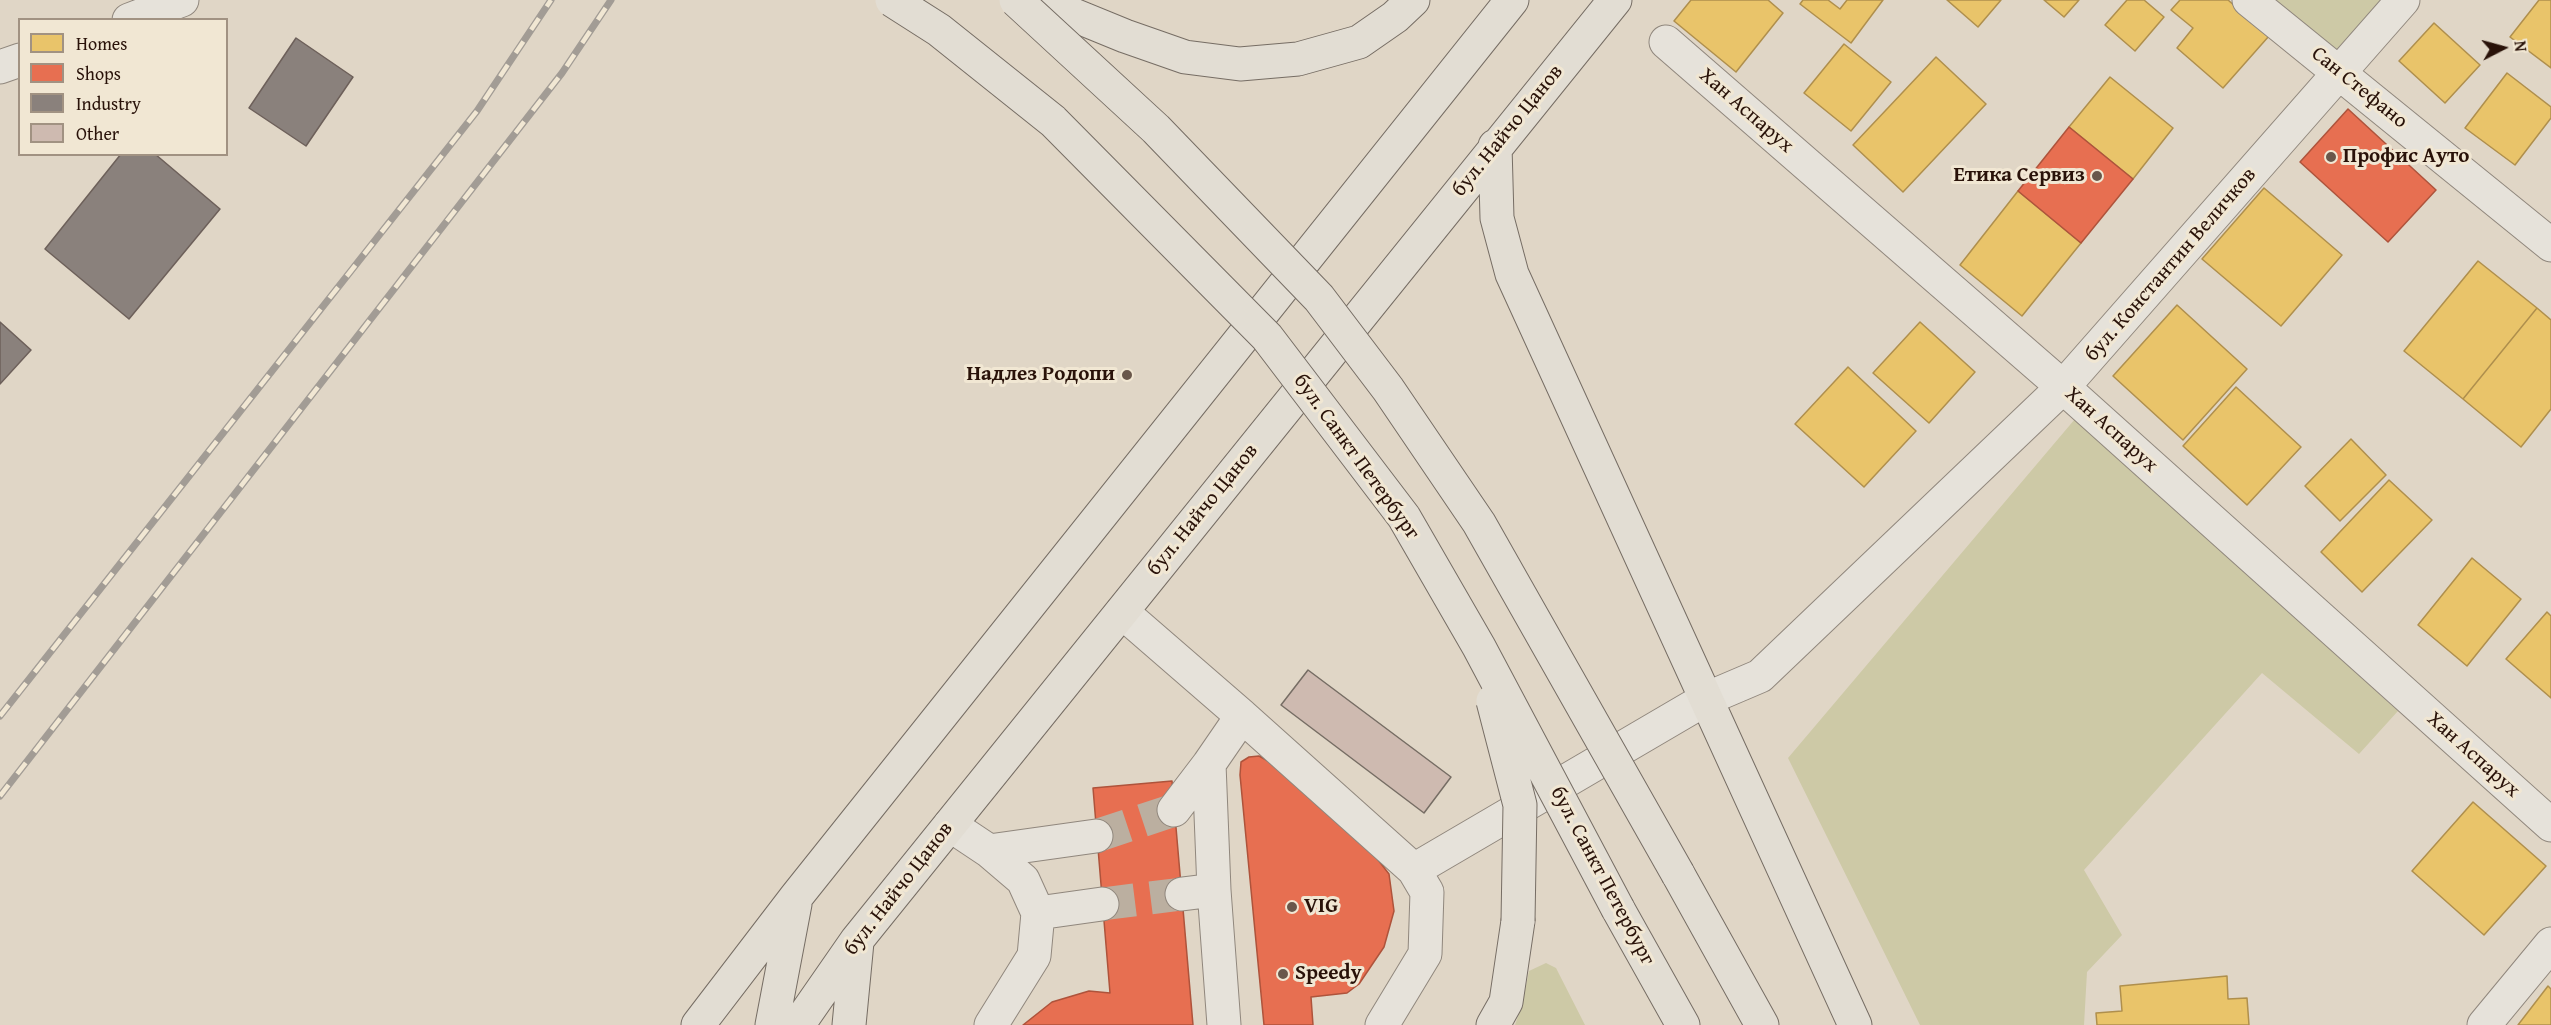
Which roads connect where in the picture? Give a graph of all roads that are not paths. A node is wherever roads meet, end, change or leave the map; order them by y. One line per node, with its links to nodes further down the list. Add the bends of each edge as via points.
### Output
1 (182, 0): 10 (street)
2 (892, 0): 19 (main road, бул. Санкт Петербург, bridge, via 939,30 1053,121 1268,337 1404,517)
3 (1016, 0): 45 (main road, bridge, via 1156,129 1319,298 1388,389 1479,523)
4 (1037, 0): 5 (main road, via 1185,57 1240,64 1298,59 1359,42)
5 (1413, 0)
6 (1512, 0): 31 (main road)
7 (1615, 0): 15 (main road, бул. Найчо Цанов)
8 (2249, 0): 14 (street, Сан Стефано)
9 (2403, 0): 14 (street, бул. Константин Величков)
10 (134, 18)
11 (1666, 42): 17 (street, Хан Аспарух)
12 (18, 61): 13 (street)
13 (0, 67)
14 (2340, 73): 16 (street, Сан Стефано); 17 (street, бул. Константин Величков)
15 (1495, 146): 18 (main road, бул. Найчо Цанов); 20 (main road, via 1497,218 1512,273)
16 (2551, 245)
17 (2063, 387): 20 (street, бул. Константин Величков, via 1760,676); 25 (street, Хан Аспарух)
18 (1122, 612): 21 (street); 24 (main road, бул. Найчо Цанов)
19 (1479, 646): 43 (main road, bridge, via 1520,805 1518,921 1506,1002); 44 (main road, бул. Санкт Петербург, bridge)
20 (1706, 699): 28 (street, бул. Константин Величков); 46 (main road)
21 (1242, 716): 22 (street); 28 (street)
22 (1209, 764): 23 (street); 29 (street)
23 (1174, 810)
24 (950, 825): 27 (street); 34 (main road, бул. Найчо Цанов)
25 (2551, 825)
26 (1096, 836): 27 (street)
27 (989, 851): 33 (street, via 1023,880)
28 (1414, 870): 42 (street, via 1427,892 1425,954)
29 (1214, 890): 30 (street); 41 (street)
30 (1182, 894)
31 (796, 897): 36 (main road); 37 (main road)
32 (1102, 904): 33 (street)
33 (1038, 913): 40 (street, via 1034,956)
34 (857, 940): 38 (main road, бул. Найчо Цанов); 39 (main road)
35 (2551, 945): 47 (street)
36 (698, 1025)
37 (772, 1025)
38 (798, 1025)
39 (849, 1025)
40 (991, 1025)
41 (1224, 1025)
42 (1382, 1025)
43 (1493, 1025)
44 (1683, 1025)
45 (1762, 1025)
46 (1855, 1025)
47 (2484, 1025)

